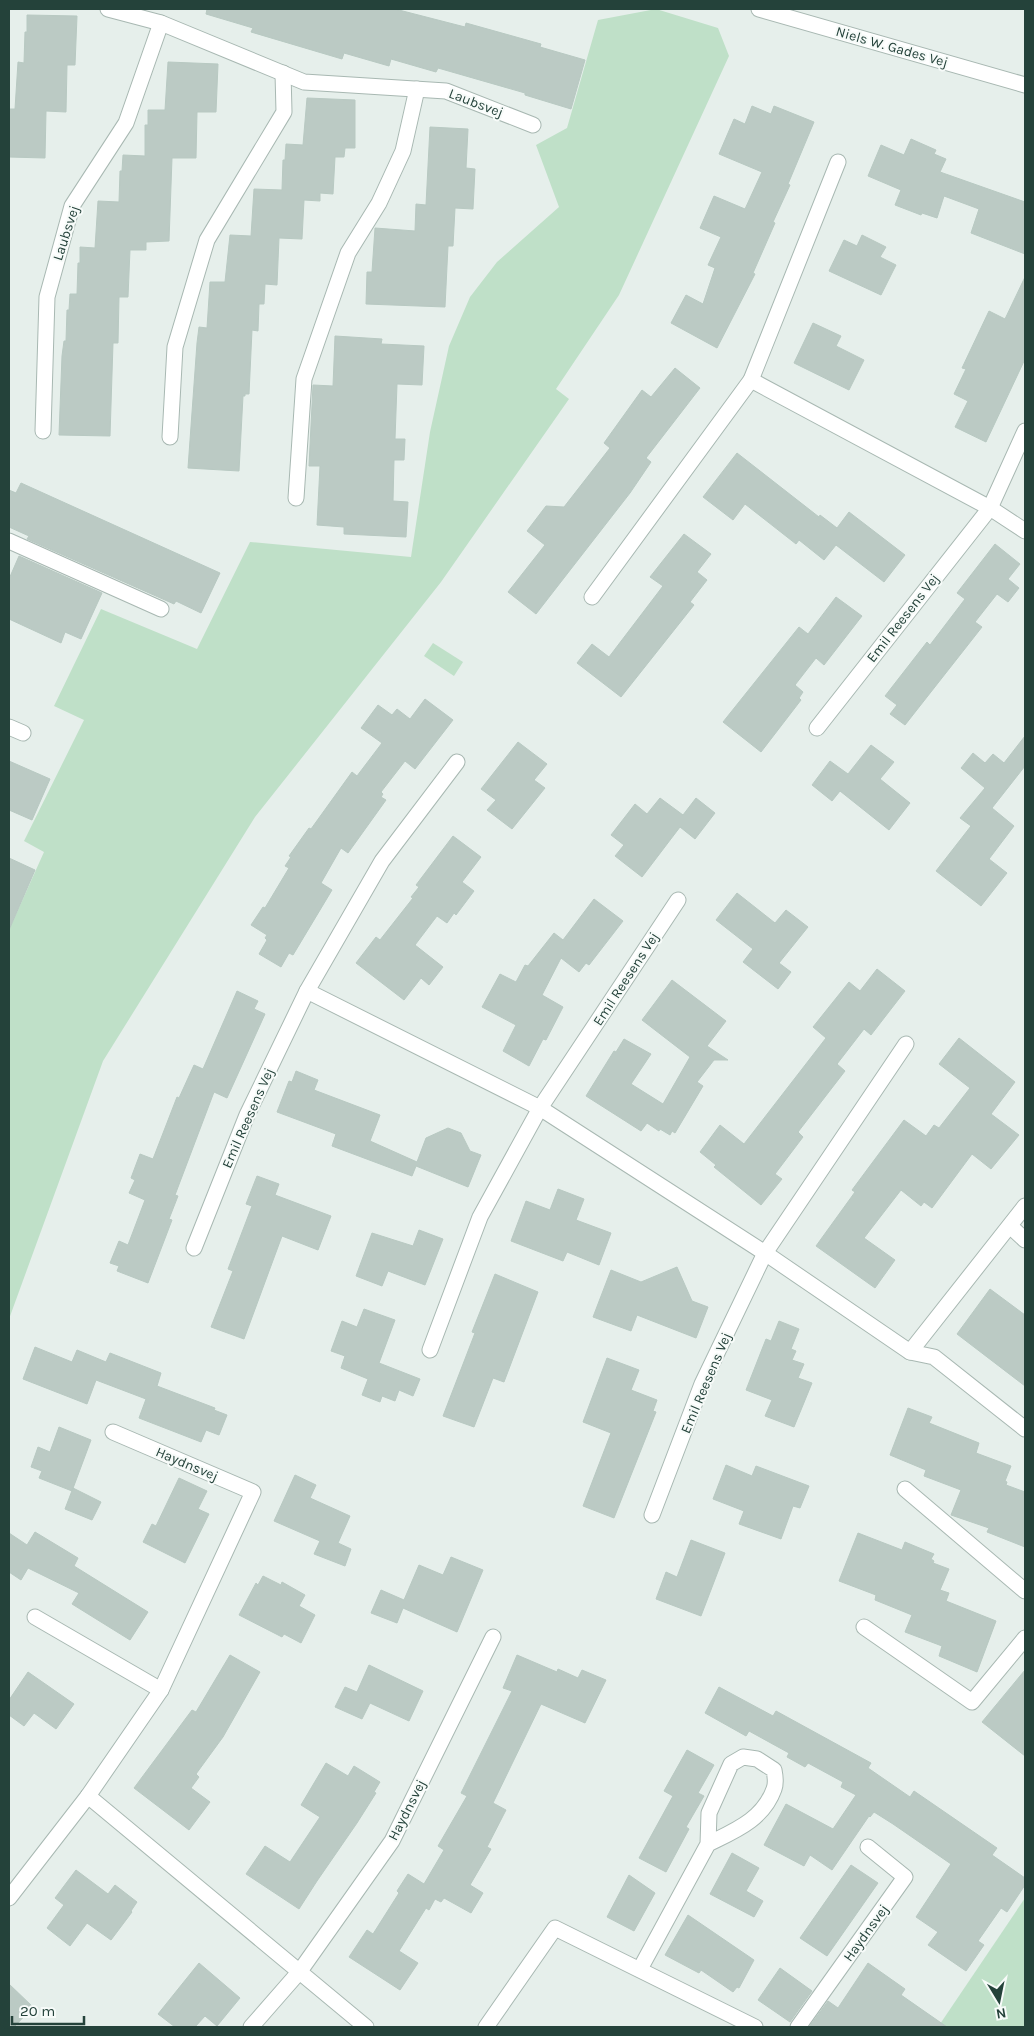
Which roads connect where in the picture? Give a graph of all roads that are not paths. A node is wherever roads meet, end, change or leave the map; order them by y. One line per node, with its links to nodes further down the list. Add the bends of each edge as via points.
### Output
1 (108, 9): 3 (street, Laubsvej)
2 (759, 9): 5 (street, Niels W. Gades Vej)
3 (162, 23): 4 (street, Laubsvej); 10 (street, Laubsvej, via 126,123 72,206 47,297)
4 (283, 73): 6 (street, Laubsvej, via 304,82); 12 (street, via 284,112 207,240 175,347)
5 (1025, 86)
6 (417, 89): 7 (street, Laubsvej, via 446,91); 13 (street, via 403,151 379,203 348,253 304,379)
7 (533, 125)
8 (838, 162): 9 (street)
9 (751, 380): 14 (street); 17 (street)
10 (43, 431)
11 (1025, 431): 14 (street, Emil Reesens Vej)
12 (170, 437)
13 (296, 498)
14 (990, 508): 15 (street); 19 (street, Emil Reesens Vej)
15 (1025, 530)
16 (9, 541): 18 (street)
17 (592, 597)
18 (162, 609)
19 (817, 728)
20 (457, 762): 22 (street, Emil Reesens Vej, via 382,861)
21 (678, 900): 24 (street, Emil Reesens Vej)
22 (307, 991): 24 (street); 28 (street, Emil Reesens Vej, via 247,1114)
23 (906, 1044): 29 (street, Emil Reesens Vej)
24 (540, 1108): 29 (street); 30 (street, Emil Reesens Vej, via 480,1217)
25 (1025, 1206): 26 (street)
26 (1010, 1226): 27 (street); 31 (street)
27 (1025, 1240)
28 (194, 1248)
29 (765, 1253): 31 (street); 35 (street, Emil Reesens Vej, via 702,1384)
30 (430, 1350)
31 (910, 1352): 32 (street, via 934,1357)
32 (1025, 1429)
33 (113, 1432): 41 (street, Haydnsvej, via 253,1492)
34 (905, 1489): 36 (street)
35 (652, 1515)
36 (1025, 1591)
37 (35, 1617): 41 (street)
38 (864, 1627): 40 (street, via 972,1702)
39 (493, 1637): 47 (street, Haydnsvej, via 392,1841)
40 (1025, 1638)
41 (161, 1690): 42 (street, Haydnsvej)
42 (88, 1796): 45 (street, Haydnsvej); 47 (street)
43 (708, 1844): 43 (street, via 759,1815 775,1788 774,1770 757,1759 743,1757 731,1764 709,1813); 46 (street)
44 (868, 1847): 52 (street, Haydnsvej, via 905,1877)
45 (9, 1898)
46 (640, 1968): 50 (street, via 555,1928); 51 (street)
47 (300, 1971): 48 (street, Haydnsvej); 49 (street)
48 (251, 2027)
49 (366, 2027)
50 (486, 2027)
51 (754, 2027)
52 (798, 2027)

